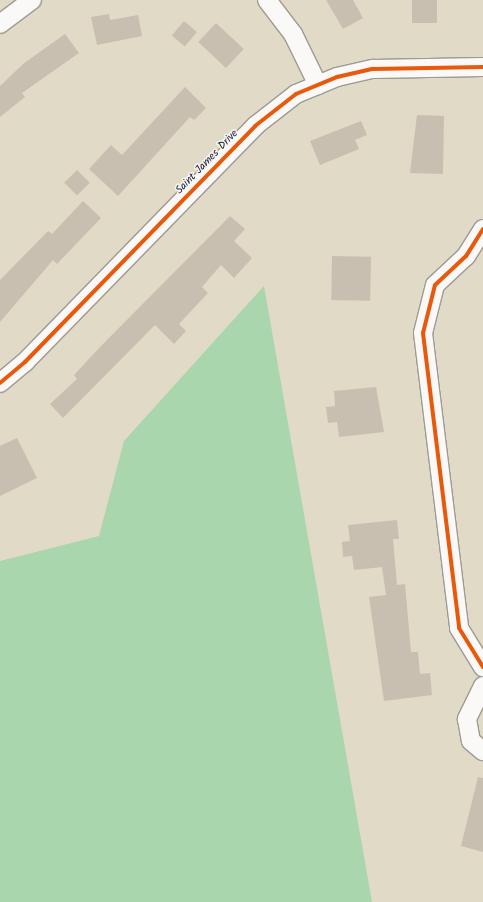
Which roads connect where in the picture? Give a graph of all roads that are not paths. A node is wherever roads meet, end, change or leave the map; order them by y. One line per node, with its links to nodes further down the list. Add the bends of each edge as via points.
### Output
1 (32, 0): 3 (street)
2 (267, 0): 5 (street, via 293,34)
3 (0, 24)
4 (483, 67): 5 (street, Saint James Drive, via 373,69)
5 (318, 85): 7 (street, Saint James Drive, via 289,98 255,126 25,362)
6 (483, 229): 8 (street, via 466,256 435,285 423,333 459,628)
7 (0, 383)
8 (483, 667)
9 (483, 686): 10 (street, via 467,719 471,741)
10 (483, 751)

